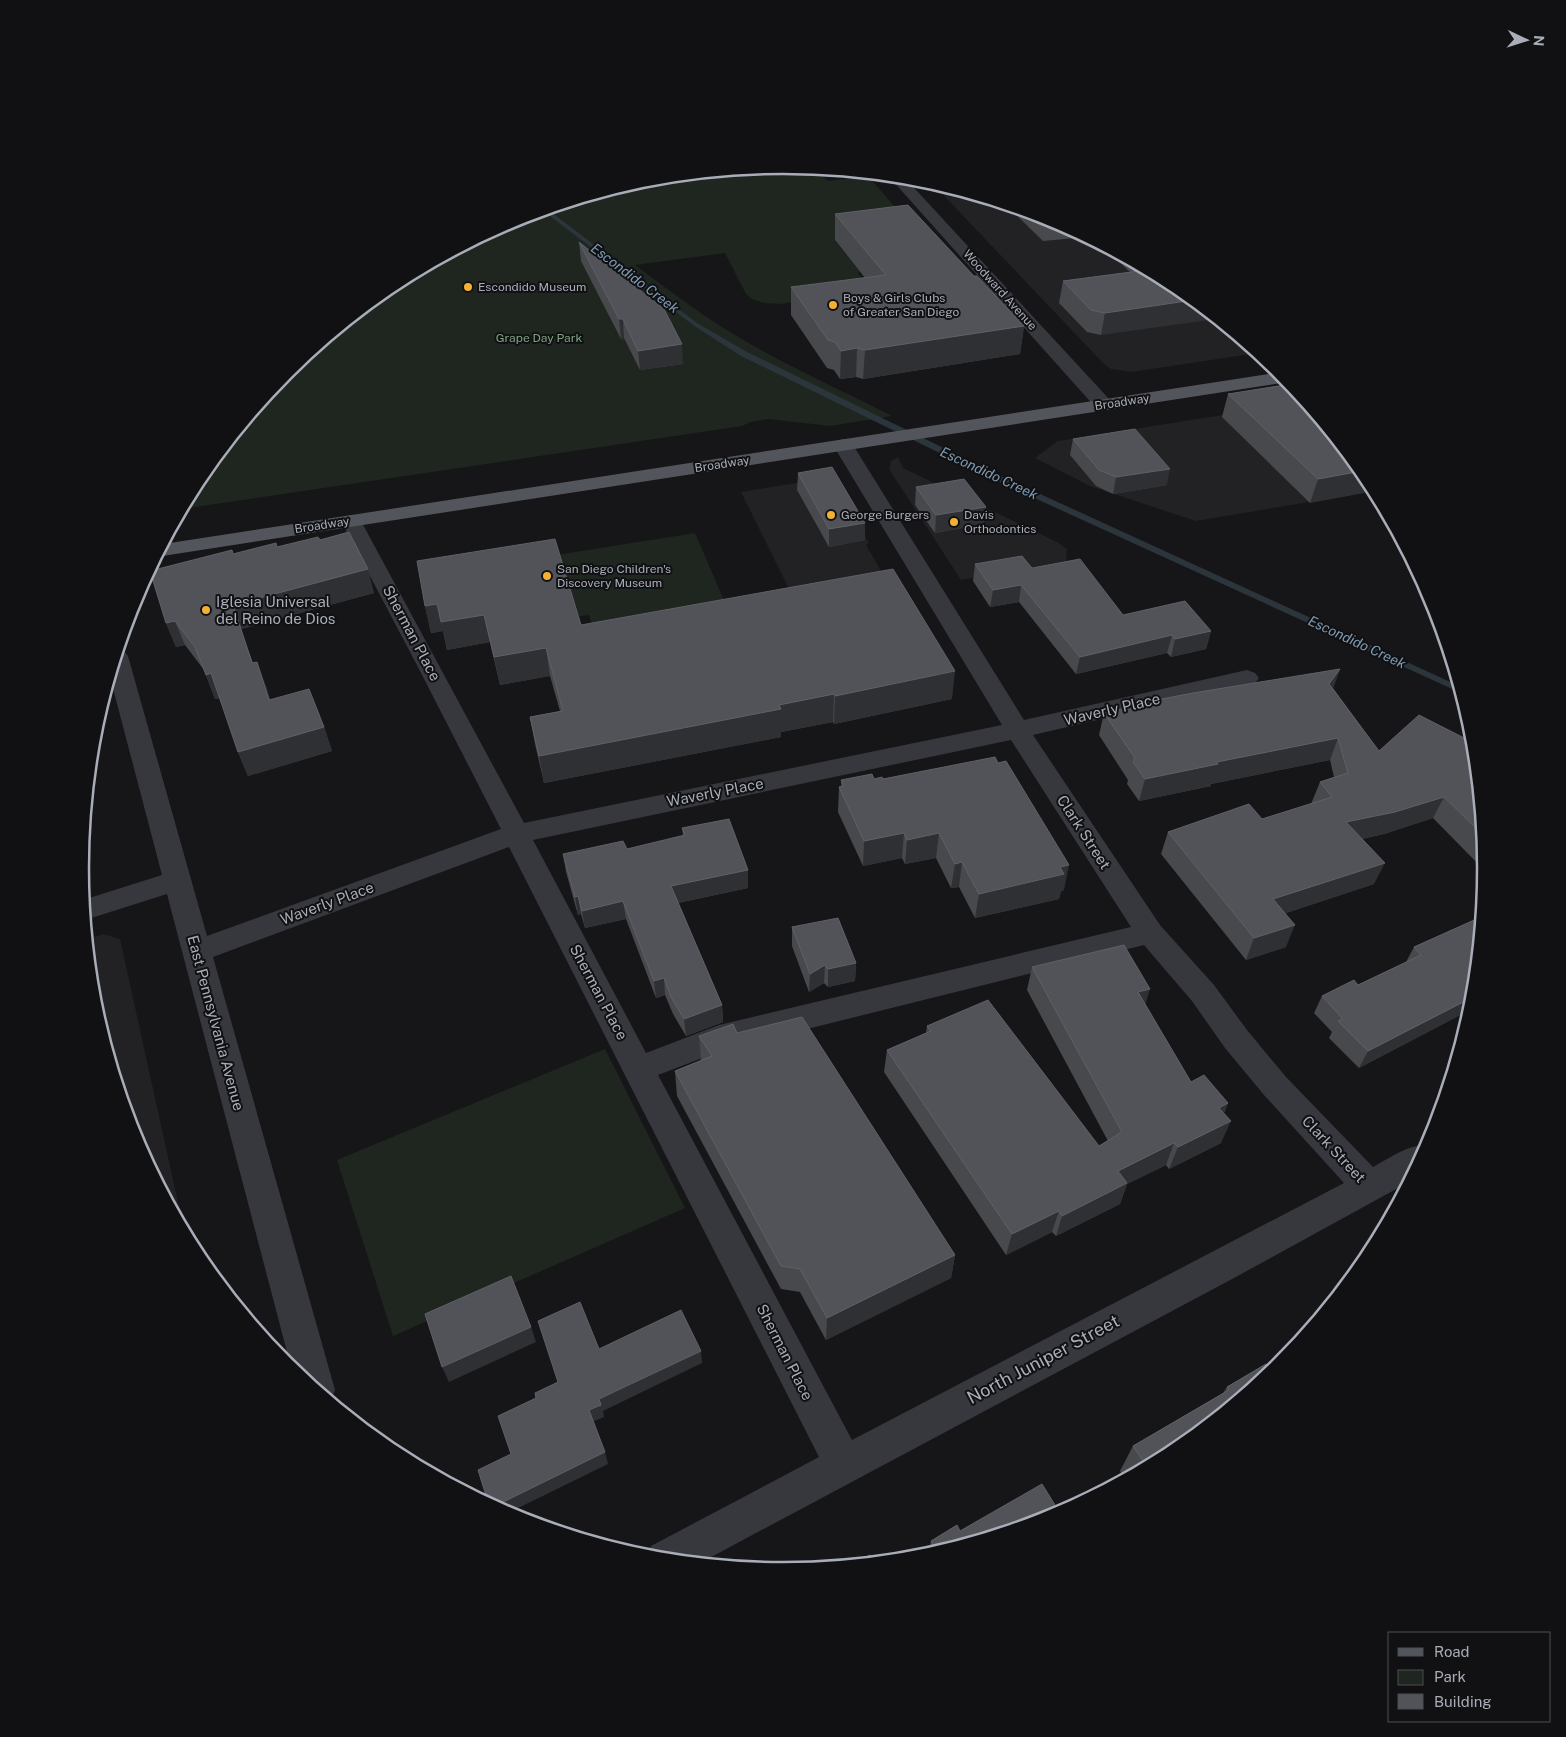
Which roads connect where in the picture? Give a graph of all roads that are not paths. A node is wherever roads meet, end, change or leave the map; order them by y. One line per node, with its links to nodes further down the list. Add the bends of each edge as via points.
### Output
1 (905, 186): 3 (street, Woodward Avenue)
2 (1274, 378): 3 (main road, Broadway)
3 (1103, 404): 4 (main road, Broadway)
4 (843, 445): 5 (main road, Broadway); 9 (street, Clark Street)
5 (351, 521): 6 (main road, Broadway); 10 (street, Sherman Place, via 432,669)
6 (167, 549)
7 (119, 667): 11 (street, East Pennsylvania Avenue)
8 (1247, 678): 9 (street, Waverly Place)
9 (1018, 730): 10 (street, Waverly Place); 13 (street, Clark Street)
10 (516, 834): 14 (street, Waverly Place); 15 (street, Sherman Place)
11 (177, 880): 12 (street); 14 (street, East Pennsylvania Avenue)
12 (90, 908)
13 (1150, 933): 15 (street, via 719,1038); 17 (street, Clark Street, via 1203,993 1275,1086)
14 (196, 951): 18 (street, East Pennsylvania Avenue)
15 (639, 1069): 19 (street, Sherman Place)
16 (1411, 1164): 17 (street, North Juniper Street)
17 (1369, 1186): 19 (street, North Juniper Street)
18 (313, 1379)
19 (844, 1465): 20 (street, North Juniper Street)
20 (676, 1554)

